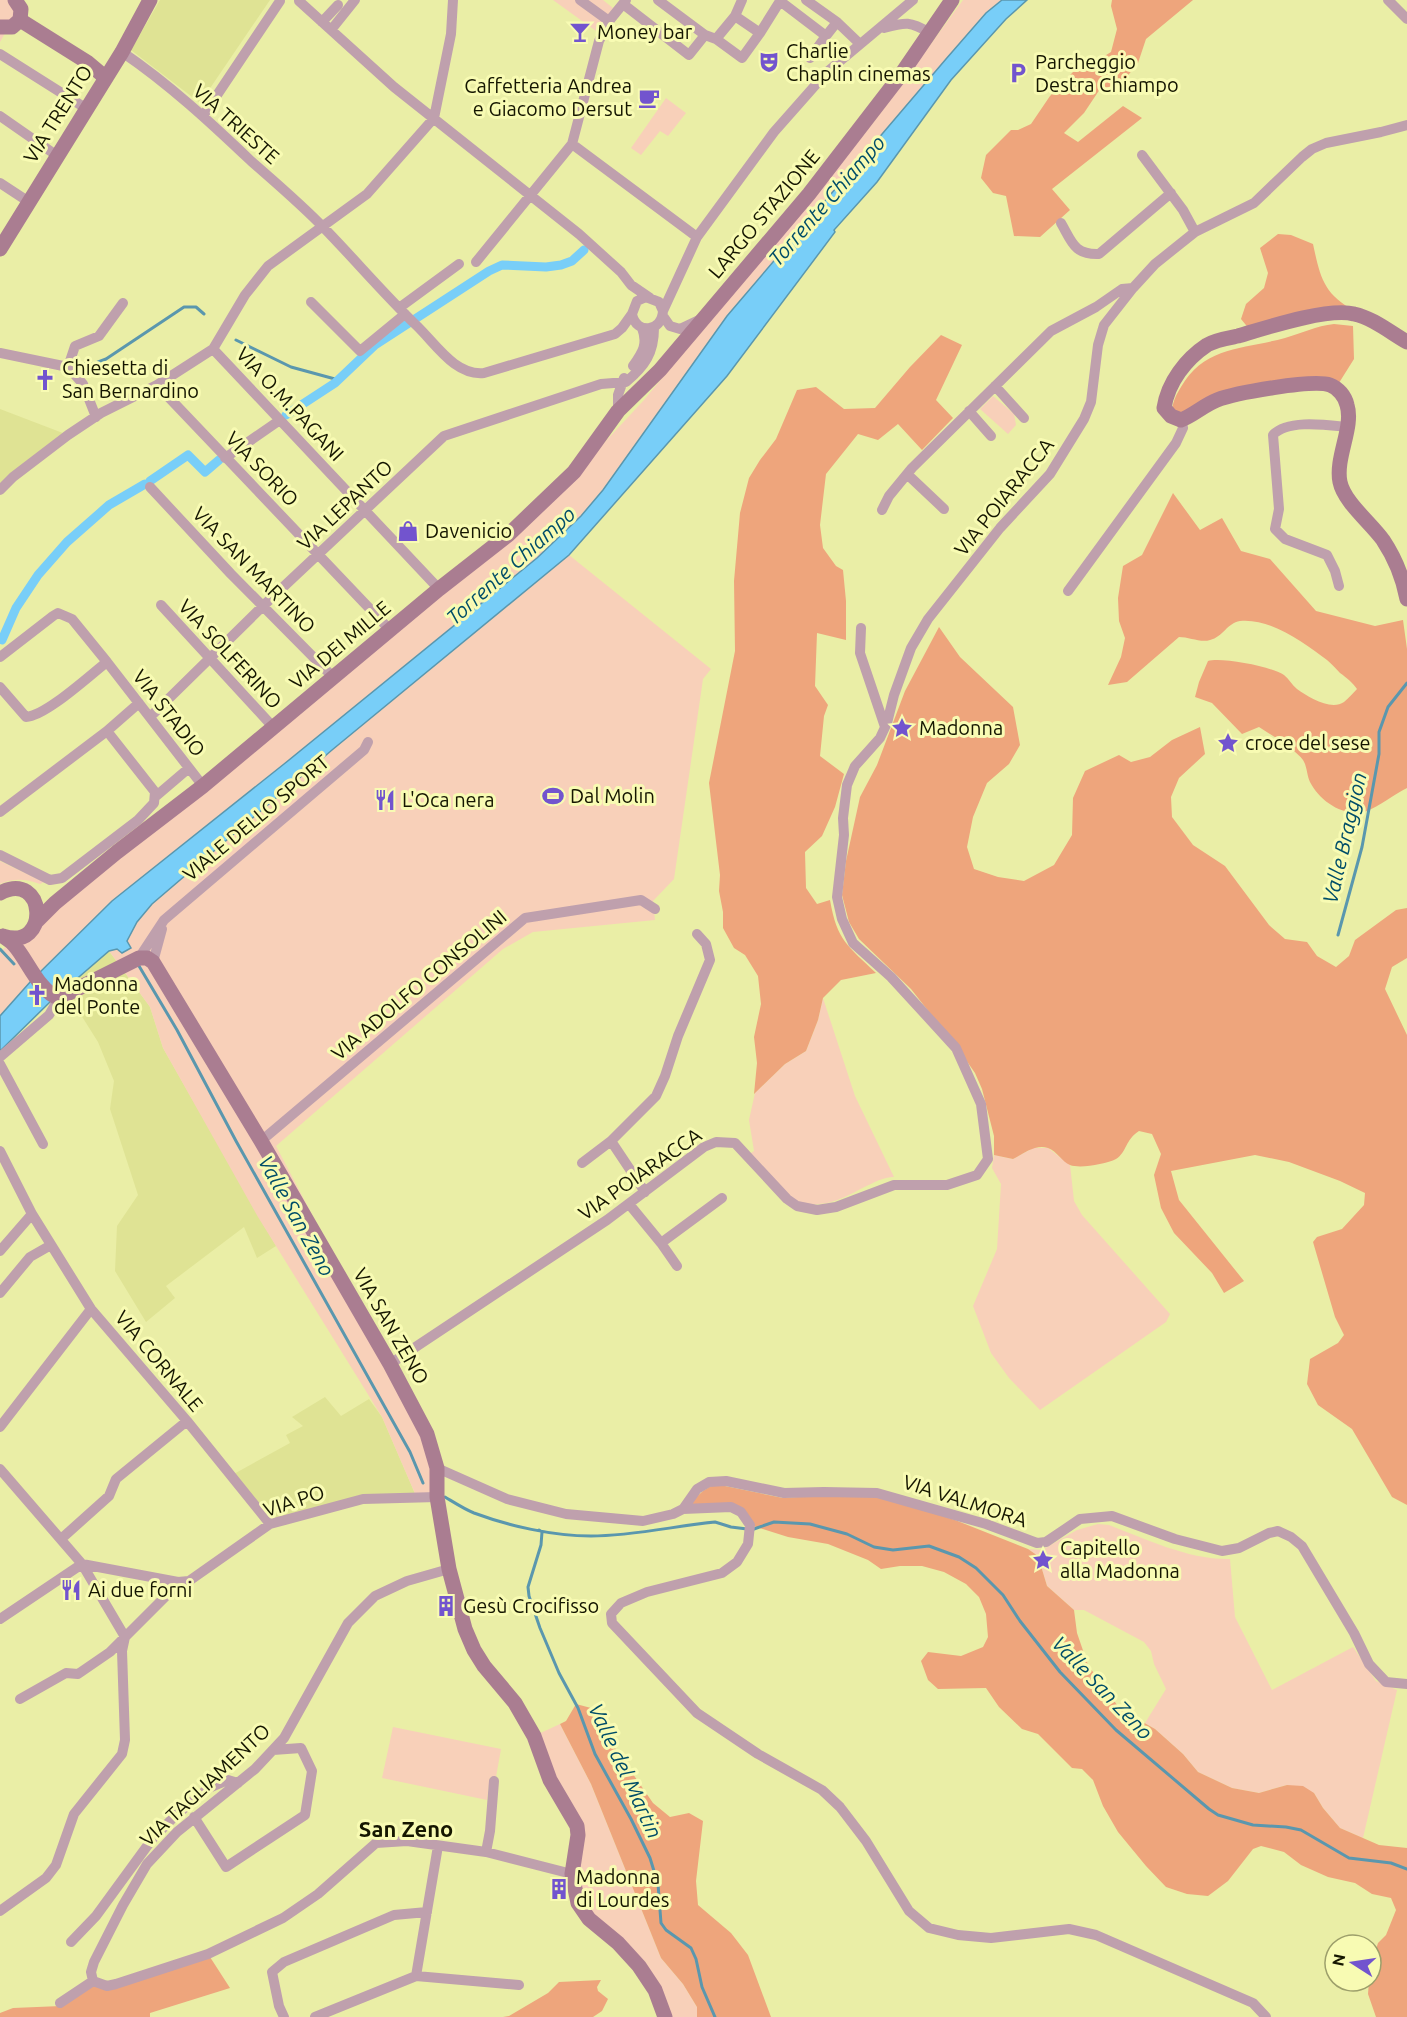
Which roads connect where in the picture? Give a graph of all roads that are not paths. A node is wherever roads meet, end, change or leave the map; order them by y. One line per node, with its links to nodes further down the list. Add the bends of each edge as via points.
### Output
1 (15, 0): 20 (street, via 21,9)
2 (150, 0): 33 (street, VIA TRENTO)
3 (299, 0): 14 (street); 22 (street)
4 (355, 0): 26 (street)
5 (453, 0): 40 (street, via 451,34)
6 (579, 0): 21 (street)
7 (658, 0): 29 (street)
8 (742, 0): 18 (street)
9 (806, 0): 23 (street)
10 (913, 0): 25 (street)
11 (952, 0): 28 (street, LARGO STAZIONE)
12 (958, 0): 28 (street, LARGO STAZIONE)
13 (1388, 0): 19 (street)
14 (280, 1): 39 (street)
15 (780, 1): 27 (street); 30 (street)
16 (624, 2): 21 (street); 29 (street, via 689,55)
17 (338, 5): 22 (street)
18 (735, 16): 27 (street); 31 (street)
19 (1407, 19)
20 (20, 20): 24 (street, via 12,27); 36 (street)
21 (609, 21): 42 (street, via 599,41)
22 (322, 22): 26 (street)
23 (837, 22): 30 (street); 32 (street)
24 (0, 27)
25 (881, 29): 28 (street, via 904,22); 32 (street)
26 (331, 30): 40 (street)
27 (760, 33): 31 (street, via 742,58)
28 (930, 33): 65 (street, LARGO STAZIONE, via 809,194)
29 (705, 35): 31 (street)
30 (826, 36): 35 (street)
31 (716, 39)
32 (860, 44): 52 (street, via 795,105)
33 (122, 52): 36 (street, VIA TRENTO); 39 (street, VIA TRIESTE)
34 (0, 54): 37 (street)
35 (810, 58)
36 (106, 78): 37 (street, VIA TRENTO)
37 (87, 109): 43 (street, VIA TRENTO)
38 (0, 116): 43 (street)
39 (203, 116): 50 (street, VIA TRIESTE)
40 (434, 118): 47 (street); 50 (street, via 367,194)
41 (1407, 125): 51 (street, VIA POIARACCA, via 1312,149 1254,203)
42 (572, 144): 47 (street); 52 (street)
43 (56, 155): 48 (street, VIA TRENTO)
44 (1142, 155): 46 (street)
45 (0, 183): 48 (street)
46 (1171, 193): 49 (street, via 1099,254 1087,255 1077,250); 51 (street)
47 (531, 195): 54 (street); 56 (street)
48 (28, 202): 53 (street, VIA TRENTO)
49 (1061, 223)
50 (323, 227): 62 (street, VIA TRIESTE); 69 (street, via 268,266)
51 (1195, 232): 58 (street, VIA POIARACCA, via 1155,264)
52 (697, 237): 57 (street)
53 (0, 248)
54 (476, 262)
55 (459, 264): 62 (street)
56 (631, 285): 59 (street); 63 (street)
57 (674, 288): 59 (street); 64 (street)
58 (1133, 288): 74 (street, via 1122,289 1051,331); 106 (street, VIA POIARACCA, via 1104,325 1092,402 1084,419 1050,474 1000,528 928,619 911,648)
59 (653, 298): 63 (street, via 641,299); 64 (street)
60 (311, 302): 62 (street, via 360,351)
61 (123, 303): 71 (street, via 99,336 75,346)
62 (402, 311): 63 (street, VIA TRIESTE, via 448,358 473,374 615,334)
63 (632, 312): 66 (street)
64 (663, 314): 65 (street, via 670,326 680,329); 67 (street)
65 (705, 318): 75 (street, LARGO STAZIONE)
66 (642, 328): 67 (street); 73 (street, via 646,344)
67 (654, 328): 73 (street, via 649,356)
68 (1407, 342): 80 (street, via 1354,314 1335,312 1209,343 1189,359 1166,396 1164,408)
69 (213, 349): 72 (street); 79 (street, VIA O.M.PAGANI)
70 (0, 353): 71 (street)
71 (68, 367): 77 (street, via 83,384)
72 (157, 385): 77 (street); 83 (street, VIA SORIO)
73 (621, 385): 75 (street); 89 (street, VIA LEPANTO, via 604,384 444,436)
74 (995, 386): 76 (street); 78 (street)
75 (618, 411): 92 (street, VIA DEI MILLE, via 574,472 508,535)
76 (969, 411): 82 (street); 84 (street)
77 (96, 417): 86 (street)
78 (1024, 418)
79 (280, 420): 83 (street); 89 (street, VIA O.M.PAGANI)
80 (1181, 420): 81 (street, via 1216,400 1319,384 1330,385 1341,393 1348,406); 93 (street, via 1183,428 1176,443)
81 (1347, 428): 91 (street, via 1287,426 1273,435 1279,509 1275,529 1285,539 1327,555); 94 (street, via 1340,482 1348,499 1383,541 1402,577)
82 (991, 436)
83 (225, 458): 90 (street, VIA SORIO)
84 (907, 474): 87 (street); 88 (street)
85 (150, 487): 96 (street, VIA SAN MARTINO)
86 (0, 490)
87 (944, 509)
88 (882, 510)
89 (365, 511): 90 (street, VIA LEPANTO); 92 (street, VIA O.M.PAGANI)
90 (319, 555): 96 (street, VIA LEPANTO); 98 (street, VIA SORIO)
91 (1338, 586)
92 (439, 589): 98 (street, VIA DEI MILLE)
93 (1068, 591)
94 (1407, 599)
95 (161, 604): 100 (street, VIA SOLFERINO)
96 (263, 606): 100 (street, VIA LEPANTO); 102 (street, VIA SAN MARTINO)
97 (861, 628): 106 (street, via 860,653)
98 (390, 630): 102 (street, VIA DEI MILLE)
99 (0, 657): 101 (street, VIA STADIO, via 58,613 72,619)
100 (209, 658): 105 (street, VIA LEPANTO); 107 (street, VIA SOLFERINO)
101 (107, 662): 103 (street, VIA STADIO, via 33,717 26,717); 104 (street, VIA STADIO)
102 (333, 677): 107 (street, VIA DEI MILLE)
103 (0, 687)
104 (139, 704): 105 (street, VIA STADIO); 108 (street)
105 (150, 717): 110 (street, VIA STADIO)
106 (885, 727): 132 (street, VIA POIARACCA, via 855,766 847,785 839,908 853,943 891,977 956,1048 981,1104 988,1159 976,1175 947,1185 894,1185 836,1207 817,1210 797,1206 787,1199 735,1143 716,1142)
107 (274, 728): 111 (street, VIA DEI MILLE)
108 (107, 731): 112 (street); 113 (street)
109 (368, 742): 122 (street, VIALE DELLO SPORT, via 364,750 164,920)
110 (189, 768): 111 (street, VIA STADIO); 112 (street)
111 (203, 786): 116 (street, VIA DEI MILLE)
112 (155, 796): 114 (street, via 154,803 138,820 62,878 50,880)
113 (0, 812)
114 (0, 855)
115 (24, 891): 116 (street, via 46,895); 117 (street); 119 (street, via 36,903)
116 (70, 891): 119 (street, VIA DEI MILLE)
117 (0, 893)
118 (655, 909): 127 (street, VIA ADOLFO CONSOLINI, via 641,900 525,918)
119 (34, 926): 121 (street, via 20,937); 123 (street)
120 (697, 934): 128 (street, via 706,944 710,960 665,1076 656,1096)
121 (1, 935): 123 (street)
122 (146, 960): 124 (street); 127 (street, VIA SAN ZENO)
123 (26, 963): 124 (street)
124 (57, 997): 125 (street, via 49,1015)
125 (0, 1057)
126 (0, 1064): 129 (street)
127 (261, 1141): 142 (street, VIA SAN ZENO)
128 (611, 1141): 131 (street); 132 (street)
129 (43, 1144)
130 (0, 1151): 135 (street, VIA CORNALE)
131 (582, 1163)
132 (645, 1192): 134 (street, VIA POIARACCA)
133 (722, 1198): 136 (street)
134 (629, 1204): 136 (street); 142 (street, VIA POIARACCA)
135 (32, 1214): 137 (street, VIA CORNALE); 138 (street)
136 (661, 1243): 139 (street)
137 (51, 1245): 140 (street, via 30,1257); 141 (street, VIA CORNALE)
138 (0, 1251)
139 (677, 1266)
140 (0, 1293)
141 (91, 1309): 143 (street, VIA CORNALE); 144 (street)
142 (390, 1364): 145 (street, VIA SAN ZENO, via 427,1434)
143 (187, 1421): 149 (street, VIA CORNALE); 150 (street, via 116,1479 109,1496)
144 (0, 1427)
145 (437, 1468): 147 (street, VIA SAN ZENO); 148 (street, via 507,1499 566,1514 643,1521)
146 (0, 1469): 150 (street)
147 (436, 1497): 149 (street, VIA PO, via 363,1499); 152 (street, VIA SAN ZENO)
148 (683, 1509): 156 (street, VIA VALMORA, via 697,1489 709,1482 726,1481 784,1493 877,1493 1037,1543 1046,1542 1080,1519 1094,1516 1112,1516 1222,1551 1278,1531 1302,1546 1369,1664 1386,1682); 175 (street, via 731,1507 741,1512 750,1526 748,1544 737,1562 722,1573 647,1592 621,1603 611,1614 612,1623 697,1713 822,1790 840,1807 909,1911 928,1928 958,1935 1014,1936 1069,1929 1096,1935 1253,2003)
149 (270, 1524): 153 (street, VIA PO, via 189,1581)
150 (61, 1539): 151 (street)
151 (82, 1564): 153 (street); 154 (street); 155 (street)
152 (449, 1569): 158 (street, VIA TAGLIAMENTO, via 407,1581 375,1596 342,1633 293,1723); 164 (street, VIA SAN ZENO, via 474,1650 515,1703 534,1736 550,1780 577,1826)
153 (178, 1582): 155 (street, VIA PO)
154 (0, 1619)
155 (125, 1637): 157 (street, VIA PO, via 78,1674 66,1673); 165 (street, via 122,1754 74,1814 56,1865 46,1878)
156 (1407, 1684)
157 (20, 1699)
158 (273, 1750): 160 (street, VIA TAGLIAMENTO); 161 (street, via 301,1748 312,1770 305,1815 226,1867)
159 (494, 1781): 163 (street)
160 (238, 1783): 161 (street, VIA TAGLIAMENTO); 167 (street, via 228,1780 209,1788 177,1814 153,1838 96,1916)
161 (194, 1817): 169 (street, VIA TAGLIAMENTO, via 147,1864 94,1962)
162 (438, 1846): 163 (street); 166 (street); 169 (street, via 407,1841 376,1843 283,1918 208,1954 116,1984 107,1986)
163 (486, 1852): 164 (street)
164 (572, 1874): 174 (street, VIA SAN ZENO, via 583,1912 639,1966 655,1990)
165 (0, 1911)
166 (427, 1912): 168 (street); 172 (street, via 394,1914 284,1962 272,1972)
167 (71, 1942)
168 (416, 1976): 170 (street); 173 (street)
169 (93, 1981): 171 (street)
170 (519, 1985)
171 (60, 2003)
172 (284, 2017)
173 (315, 2017)
174 (665, 2017)
175 (1266, 2017)

